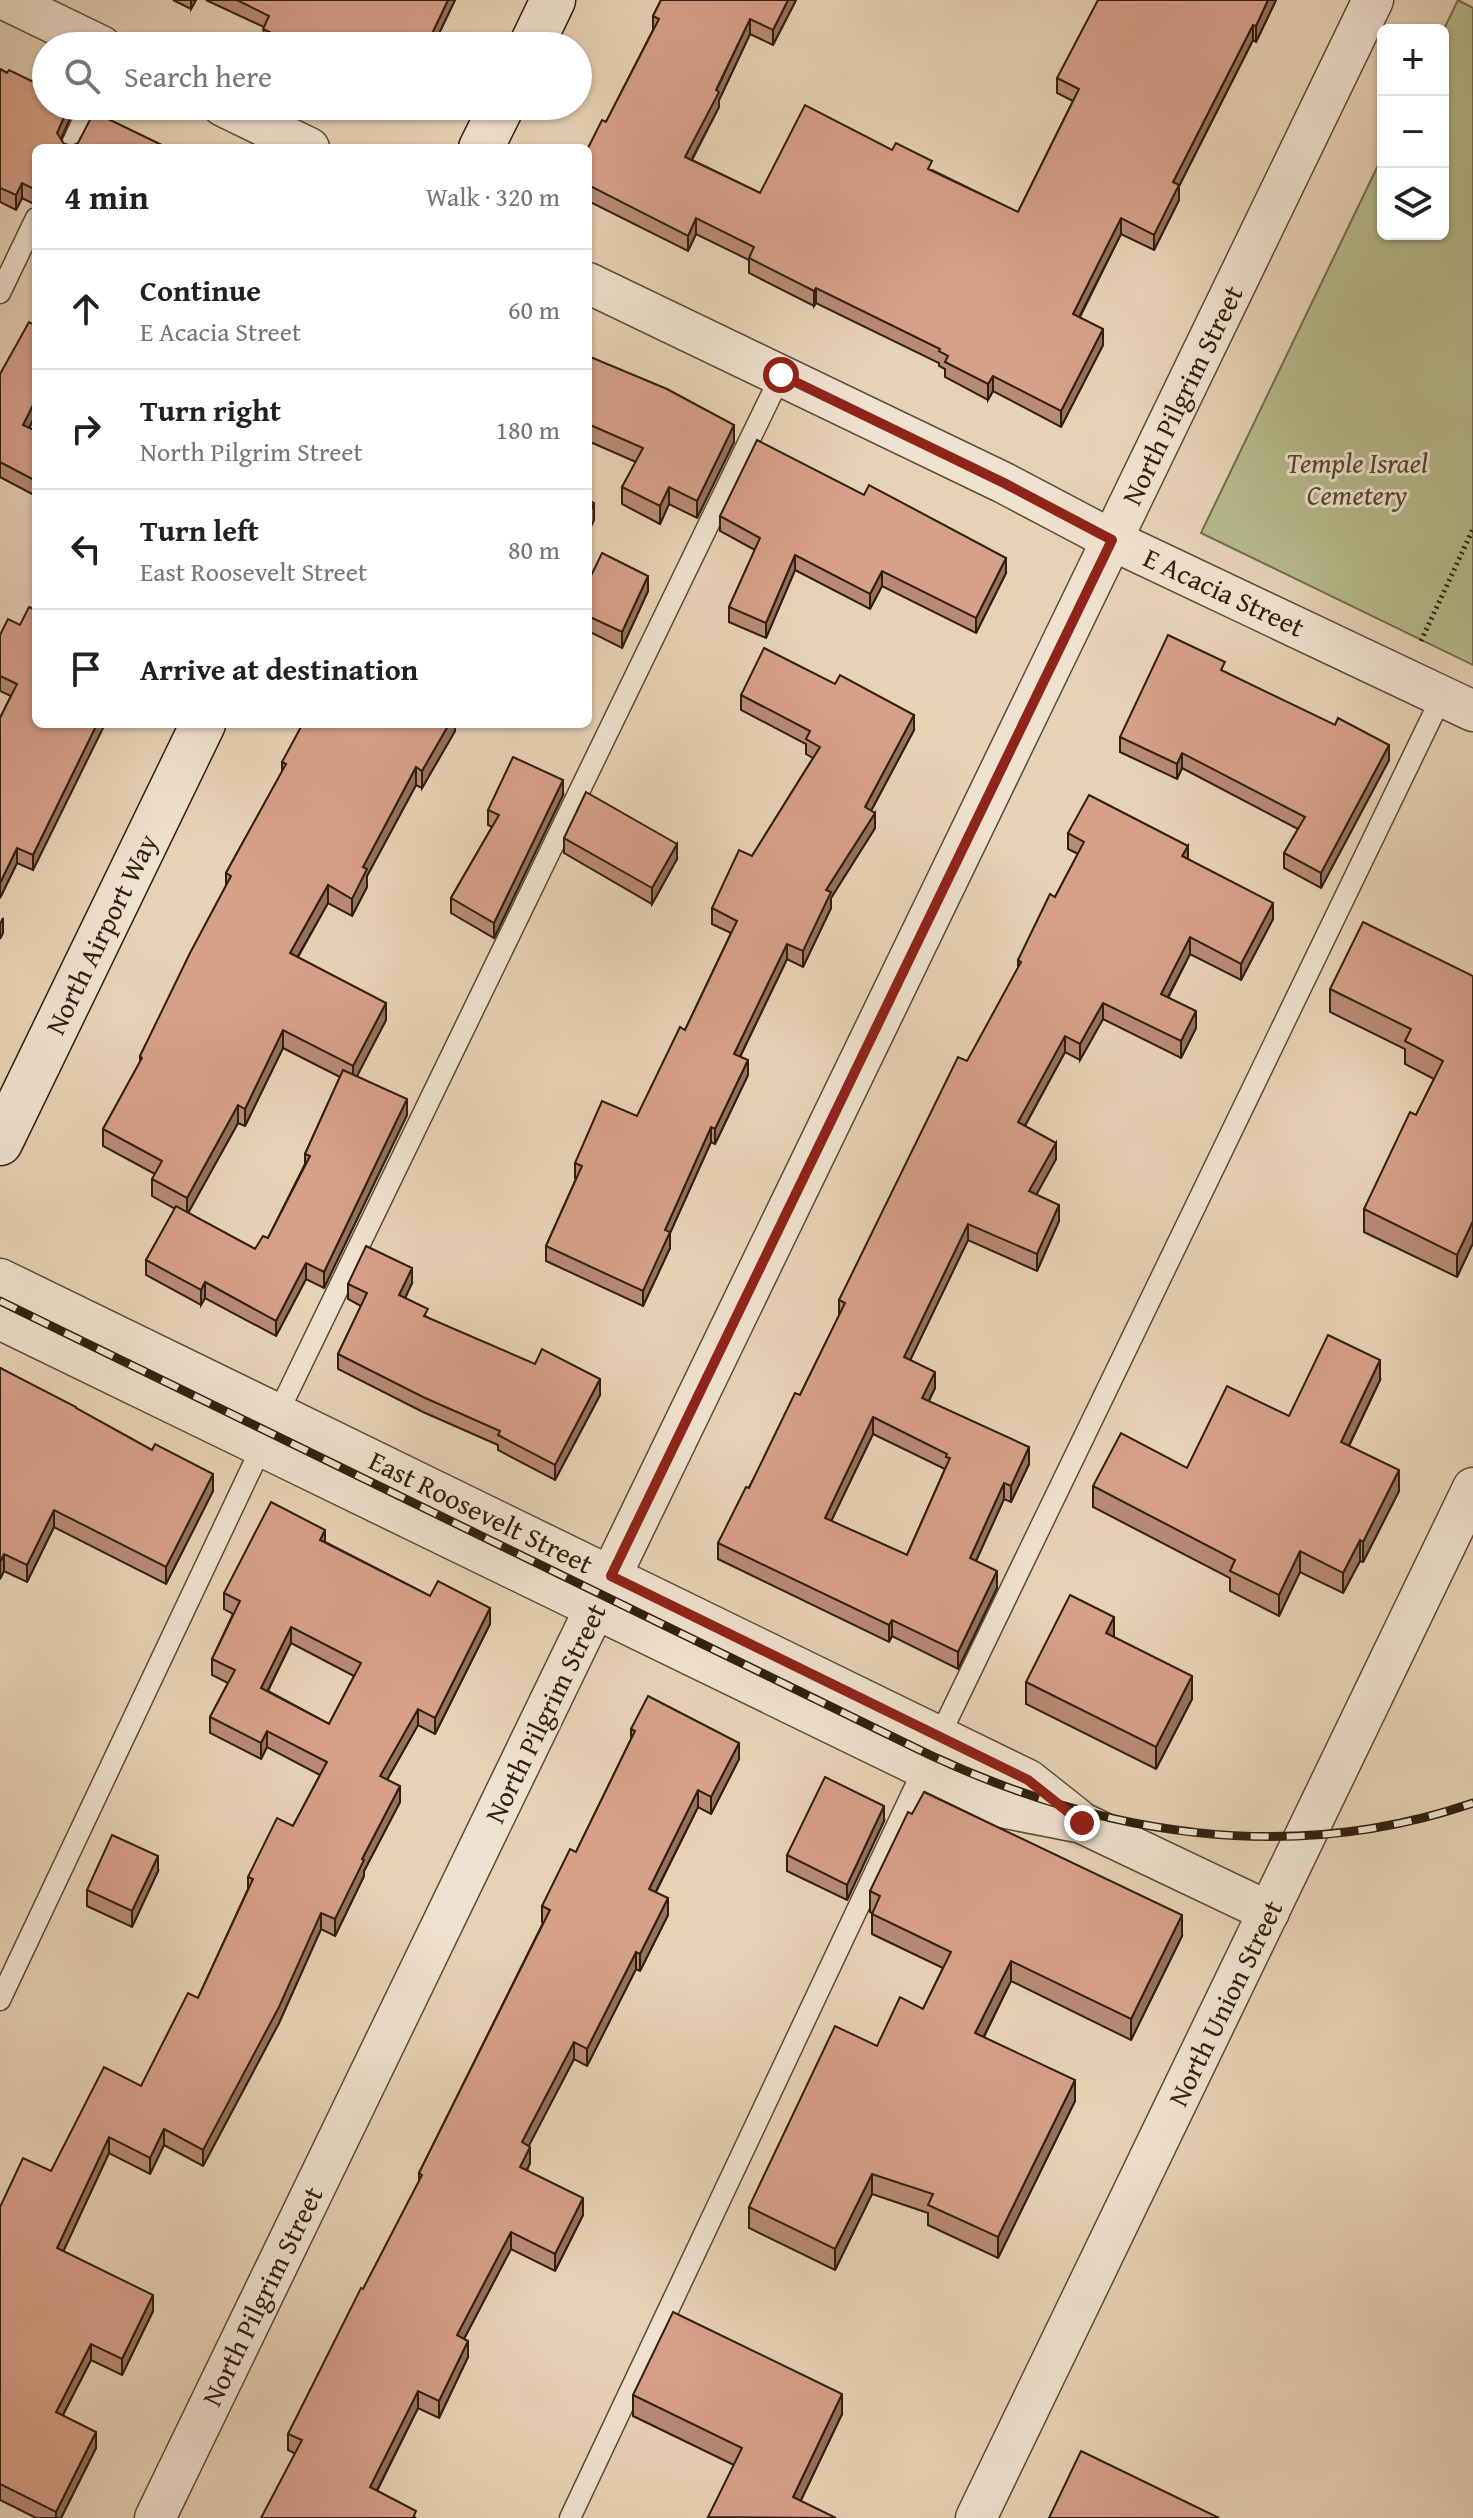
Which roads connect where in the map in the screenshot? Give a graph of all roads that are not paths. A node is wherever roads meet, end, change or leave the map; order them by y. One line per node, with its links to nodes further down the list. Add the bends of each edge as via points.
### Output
1 (6, 0): 4 (street)
2 (553, 0): 5 (main road)
3 (1373, 0): 16 (street, North Pilgrim Street)
4 (72, 32)
5 (538, 32)
6 (83, 120): 9 (lane)
7 (252, 120): 10 (street)
8 (495, 120): 11 (main road)
9 (72, 144)
10 (301, 144)
11 (483, 144)
12 (32, 226): 14 (lane)
13 (592, 285): 15 (street, E Acacia Street)
14 (0, 293)
15 (781, 375): 16 (street, E Acacia Street); 22 (lane)
16 (1112, 540): 17 (street, E Acacia Street); 24 (street, North Pilgrim Street)
17 (1458, 703): 25 (lane)
18 (201, 728): 19 (main road, North Airport Way)
19 (0, 1143)
20 (0, 1279): 22 (street, East Roosevelt Street)
21 (0, 1319): 22 (street, East Roosevelt Street)
22 (270, 1429): 24 (street, East Roosevelt Street); 27 (lane)
23 (1473, 1488): 26 (street, North Union Street)
24 (603, 1592): 25 (street, East Roosevelt Street); 28 (street, North Pilgrim Street)
25 (932, 1752): 26 (street, East Roosevelt Street, via 1006,1808 1082,1823); 29 (lane)
26 (1269, 1912): 30 (street, North Union Street)
27 (0, 2000)
28 (155, 2518)
29 (570, 2518)
30 (976, 2518)

